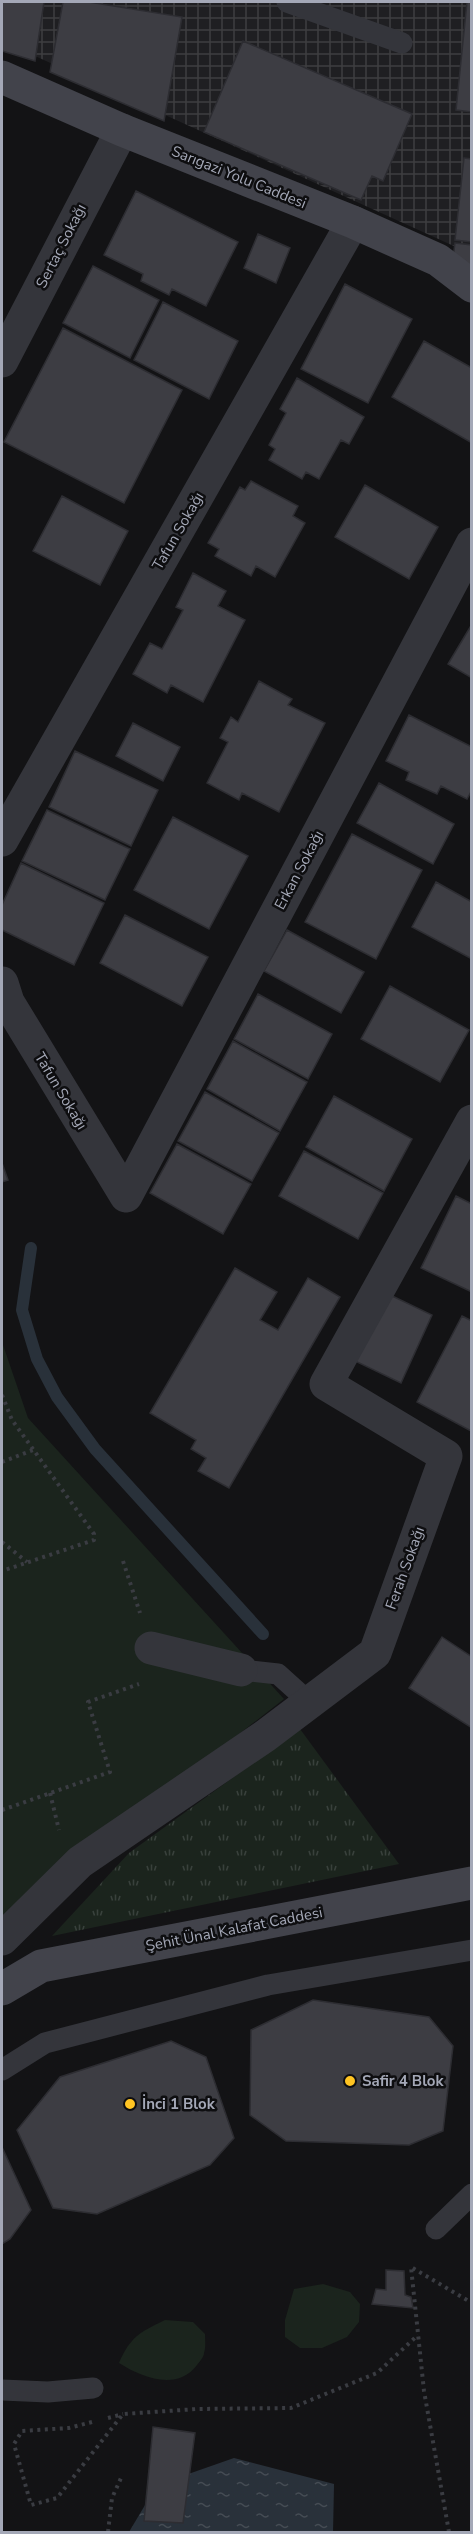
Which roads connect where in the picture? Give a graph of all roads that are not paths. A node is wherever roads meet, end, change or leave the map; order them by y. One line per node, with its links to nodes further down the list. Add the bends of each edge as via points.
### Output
1 (287, 2): 2 (lane)
2 (402, 43)
3 (2, 77): 4 (street, Sarıgazi Yolu Caddesi)
4 (122, 130): 5 (street, Sarıgazi Yolu Caddesi); 7 (street, Sertaç Sokağı)
5 (353, 222): 6 (street, Sarıgazi Yolu Caddesi, via 438,260); 9 (street, Tafun Sokağı)
6 (471, 286)
7 (2, 361)
8 (471, 544): 12 (street, Erkan Sokağı)
9 (2, 840)
10 (4, 997): 12 (street, Tafun Sokağı)
11 (468, 1138): 15 (street, Ferah Sokağı, via 326,1384 446,1456 375,1653)
12 (126, 1196)
13 (151, 1648): 14 (street)
14 (241, 1670): 15 (lane, via 278,1674)
15 (309, 1702): 17 (street, Ferah Sokağı, via 80,1862)
16 (471, 1882): 19 (street, Şehit Ünal Kalafat Caddesi, via 41,1966)
17 (2, 1939)
18 (471, 1950): 20 (lane, via 268,1985 45,2043)
19 (2, 1989)
20 (2, 2070)
21 (471, 2194): 22 (lane)
22 (436, 2229)
23 (93, 2388): 24 (lane, via 48,2392)
24 (2, 2390)

